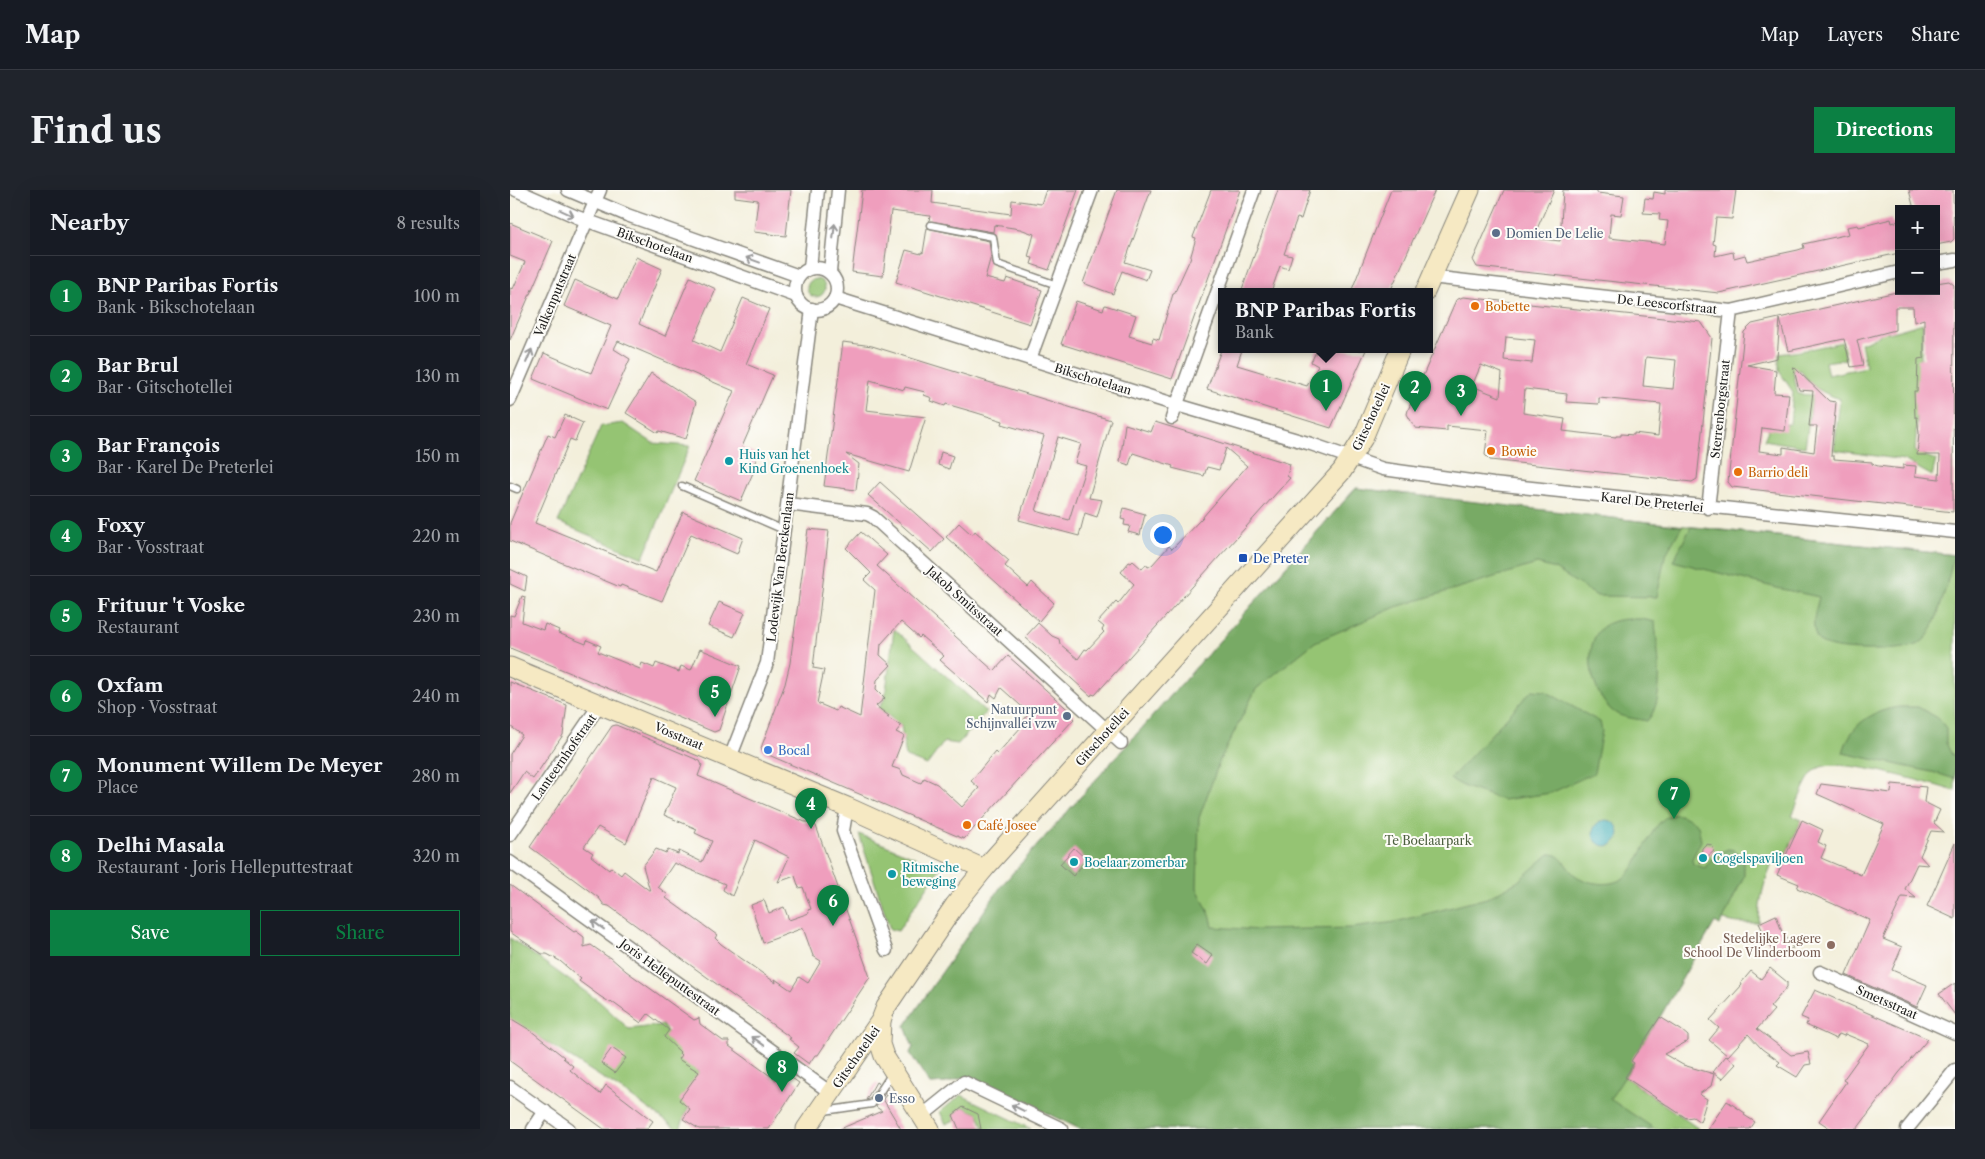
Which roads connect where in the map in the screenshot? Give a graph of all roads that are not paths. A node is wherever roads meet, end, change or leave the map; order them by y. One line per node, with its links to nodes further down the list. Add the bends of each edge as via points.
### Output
1 (516, 190): 9 (street, Bikschotelaan, one-way to 9)
2 (568, 190): 8 (street, Bikschotelaan)
3 (818, 190): 13 (street)
4 (838, 190): 14 (street, one-way to 4)
5 (1092, 190): 17 (street)
6 (1254, 190): 19 (street)
7 (1470, 190): 18 (street)
8 (598, 196): 9 (street, Valkenputstraat); 16 (street, Bikschotelaan, one-way to 8)
9 (587, 219): 21 (street, Bikschotelaan); 27 (street, Valkenputstraat, one-way to 9)
10 (931, 225): 17 (lane, via 993,237 997,264)
11 (1955, 260): 12 (street)
12 (1940, 262)
13 (810, 268): 14 (street); 16 (street)
14 (830, 272): 22 (street, via 836,282)
15 (1895, 273): 24 (street, De Leescorfstraat)
16 (799, 276): 21 (street)
17 (1058, 285): 26 (street)
18 (1428, 285): 24 (street, De Leescorfstraat)
19 (1219, 288)
20 (1218, 291): 28 (street)
21 (796, 296): 23 (street, Bikschotelaan, via 802,305)
22 (835, 298): 23 (street, via 824,308); 26 (street, Bikschotelaan)
23 (812, 309): 34 (street, Lodewijk Van Berckenlaan)
24 (1731, 311): 35 (street, Sterrenborgstraat)
25 (1399, 353): 30 (street, Gitschotellei)
26 (1030, 359): 28 (street, Bikschotelaan)
27 (510, 400)
28 (1177, 405): 29 (street); 30 (street, Bikschotelaan)
29 (1172, 418)
30 (1351, 458): 35 (street, Karel De Preterlei, via 1383,469); 40 (street, Gitschotellei)
31 (510, 486): 33 (lane)
32 (682, 486): 36 (lane)
33 (517, 489)
34 (788, 504): 36 (street, Lodewijk Van Berckenlaan); 40 (street, Jakob Smitsstraat, via 873,517)
35 (1708, 508): 37 (street, Karel De Preterlei)
36 (785, 530): 41 (street, Lodewijk Van Berckenlaan, via 767,662)
37 (1955, 532)
38 (510, 667): 39 (street, Vosstraat)
39 (600, 704): 41 (street, Vosstraat); 43 (street, Lanteernhofstraat)
40 (1115, 737): 45 (street, Gitschotellei)
41 (730, 758): 42 (street, Vosstraat)
42 (847, 807): 45 (street, Vosstraat); 46 (street, via 843,831)
43 (510, 835)
44 (510, 862): 53 (street, Joris Helleputtestraat, one-way to 44)
45 (984, 869): 48 (street, Gitschotellei, via 955,905 886,1007)
46 (886, 950)
47 (1820, 972): 49 (street, Smetsstraat)
48 (881, 1020): 50 (street, via 880,1044); 53 (street, Gitschotellei)
49 (1955, 1033)
50 (894, 1070): 55 (lane, via 872,1104); 56 (street)
51 (1955, 1070): 61 (street)
52 (510, 1087): 54 (street)
53 (831, 1093): 55 (street, Gitschotellei)
54 (545, 1111): 57 (street); 58 (street)
55 (818, 1112): 59 (street, Gitschotellei)
56 (926, 1122): 60 (street, one-way to 56, via 964,1082)
57 (533, 1129)
58 (569, 1129)
59 (806, 1129)
60 (1062, 1129)
61 (1907, 1129)

